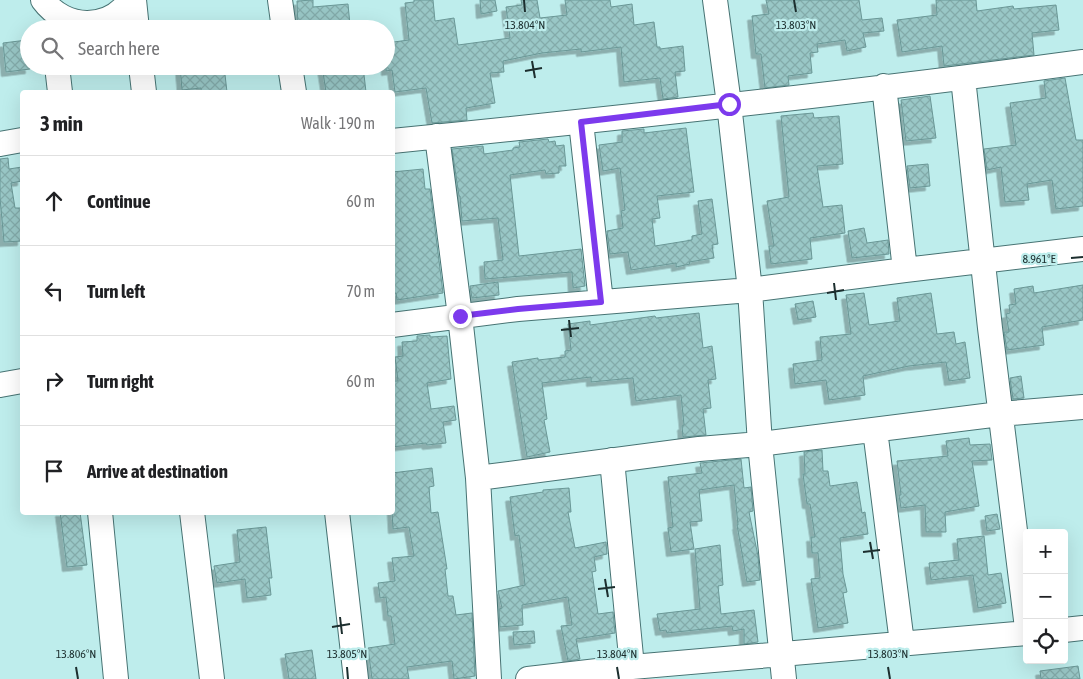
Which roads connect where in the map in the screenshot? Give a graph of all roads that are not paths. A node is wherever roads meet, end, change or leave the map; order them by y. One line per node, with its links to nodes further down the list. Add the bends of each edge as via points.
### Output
1 (132, 0): 6 (street, via 120,12); 7 (street)
2 (280, 0): 8 (street)
3 (715, 0): 18 (street)
4 (49, 13): 5 (street)
5 (67, 20)
6 (103, 20)
7 (135, 20)
8 (283, 20)
9 (1083, 62): 13 (street)
10 (58, 75): 15 (street)
11 (142, 75): 16 (street)
12 (291, 75): 17 (street)
13 (963, 78): 14 (street); 25 (street)
14 (884, 86): 18 (street); 26 (street)
15 (60, 90)
16 (144, 90)
17 (294, 90)
18 (729, 104): 19 (street); 27 (street)
19 (581, 122): 20 (street); 28 (street)
20 (437, 136): 22 (street); 29 (street)
21 (20, 140): 23 (street)
22 (395, 141)
23 (0, 144)
24 (1083, 249): 25 (street)
25 (983, 260): 26 (street); 34 (street)
26 (905, 270): 27 (street)
27 (750, 290): 28 (street); 36 (street)
28 (601, 302): 29 (street)
29 (460, 316): 30 (street); 38 (street)
30 (395, 325)
31 (20, 381): 32 (street)
32 (0, 385)
33 (1083, 407): 34 (street)
34 (1000, 414): 35 (street); 42 (street)
35 (875, 430): 36 (street); 46 (street)
36 (760, 444): 37 (street); 47 (street)
37 (612, 460): 38 (street); 48 (street)
38 (478, 478): 52 (street)
39 (100, 515): 49 (street)
40 (192, 515): 50 (street)
41 (337, 515): 51 (street)
42 (1026, 619)
43 (1083, 628): 44 (street)
44 (1068, 630)
45 (1023, 633): 46 (street)
46 (902, 643): 47 (street)
47 (782, 653): 48 (street); 54 (street)
48 (618, 672): 53 (street)
49 (116, 679)
50 (212, 679)
51 (356, 679)
52 (489, 679)
53 (528, 679)
54 (784, 679)

